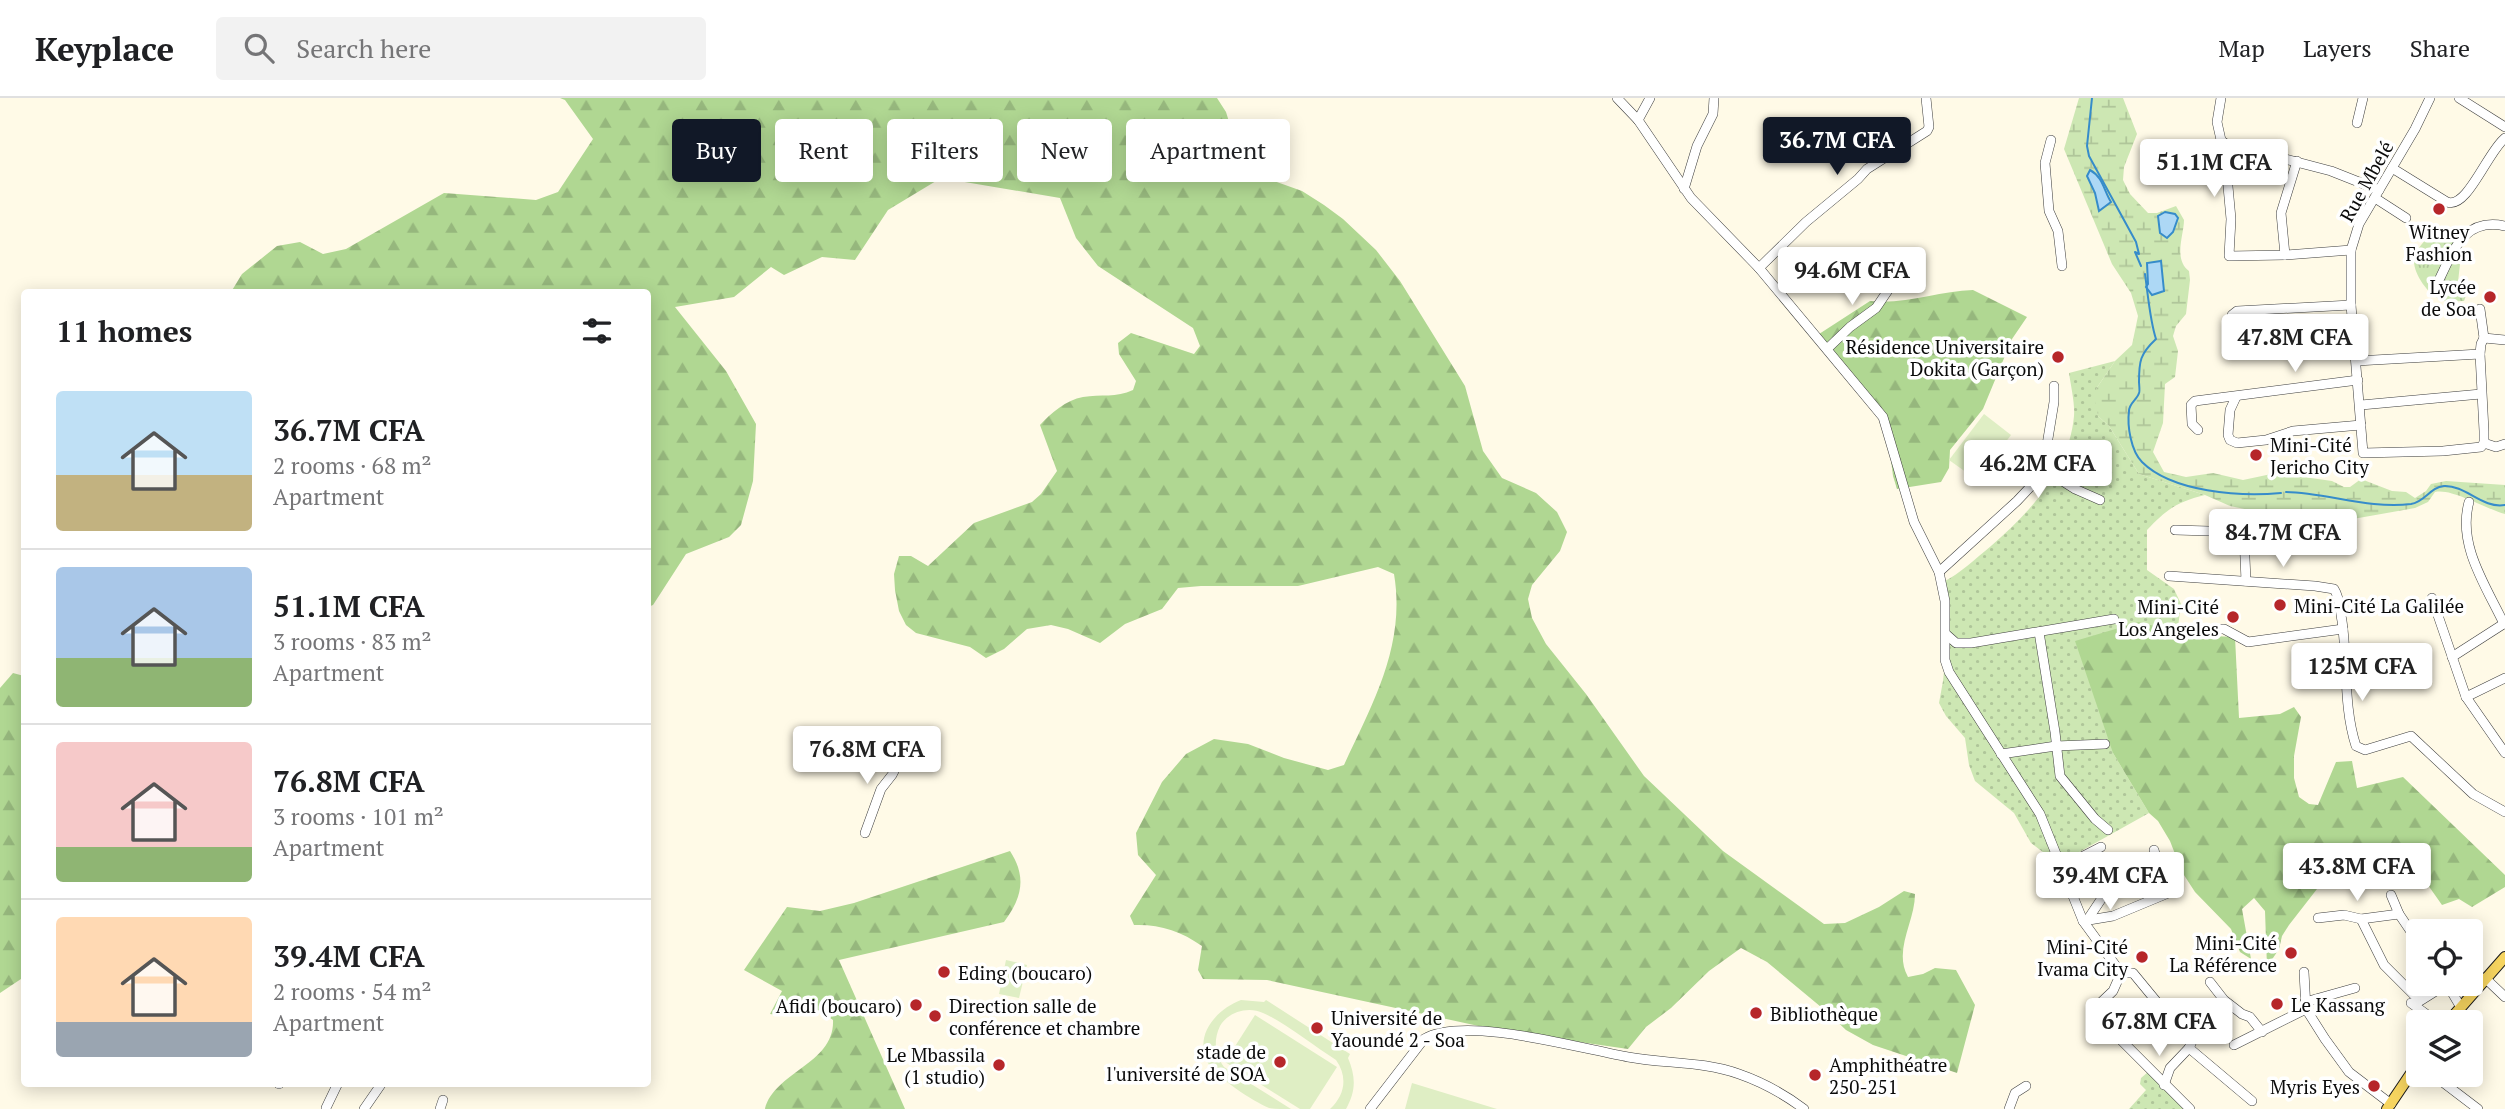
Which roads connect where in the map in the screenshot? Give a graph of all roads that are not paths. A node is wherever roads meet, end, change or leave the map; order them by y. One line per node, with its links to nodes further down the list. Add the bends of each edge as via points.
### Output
1 (1617, 98): 9 (street)
2 (1650, 98): 9 (street)
3 (1714, 98): 17 (street, via 1713,114)
4 (1926, 98): 24 (street, via 1927,131 1867,169)
5 (2221, 98): 14 (street, via 2217,122)
6 (2363, 98): 11 (street)
7 (2430, 98): 16 (street, Rue Mbelé)
8 (2459, 98): 10 (street)
9 (1638, 120): 17 (street)
10 (2503, 122)
11 (2357, 123)
12 (2505, 138): 16 (street, via 2457,202 2447,202)
13 (2051, 140): 23 (street, via 2045,163 2049,211 2058,231)
14 (2224, 143): 15 (street); 22 (street, via 2231,219 2228,256)
15 (2297, 161): 18 (street); 22 (street, via 2281,213)
16 (2392, 169): 18 (street, Rue Mbelé)
17 (1684, 189): 24 (street)
18 (2377, 194): 19 (street); 21 (street, Rue Mbelé, via 2359,224)
19 (2406, 218)
20 (2505, 226): 26 (street, via 2467,231)
21 (2351, 250): 22 (street); 27 (street, Rue Mbelé)
22 (2285, 255)
23 (2062, 266)
24 (1759, 268): 32 (street)
25 (1895, 280): 32 (street, via 1876,308)
26 (2438, 282)
27 (2351, 305): 30 (street, via 2236,311); 34 (street, Rue Mbelé)
28 (2480, 309): 29 (street)
29 (2484, 338): 31 (street); 33 (street)
30 (2229, 339)
31 (2505, 340)
32 (1827, 349): 48 (street, via 1883,417 1914,522)
33 (2480, 354): 34 (street); 37 (street)
34 (2356, 361): 35 (street, Rue Mbelé)
35 (2358, 380): 38 (street); 39 (street, Rue Mbelé)
36 (2054, 386): 44 (street, via 2044,463)
37 (2481, 394): 39 (street); 42 (street)
38 (2236, 397): 40 (street, via 2228,435 2237,443 2266,440 2293,430); 41 (street, via 2192,403 2192,424)
39 (2361, 405): 40 (street, Rue Mbelé)
40 (2361, 425): 42 (street, Rue Mbelé, via 2363,453 2443,451 2477,448)
41 (2198, 430)
42 (2484, 443): 43 (street)
43 (2505, 444)
44 (2037, 476): 45 (street, via 2053,475); 48 (street, via 2017,502)
45 (2100, 500)
46 (2469, 502): 53 (street, via 2468,549)
47 (2175, 530): 50 (street, via 2244,536)
48 (1939, 572): 57 (street)
49 (2169, 576): 50 (street)
50 (2246, 581): 55 (street, via 2334,590)
51 (2432, 598): 58 (street)
52 (2113, 619): 56 (street)
53 (2505, 623): 58 (street)
54 (2189, 629): 55 (street, via 2224,629 2248,642)
55 (2343, 629): 66 (street, via 2349,725 2356,746 2365,750 2411,736 2473,794)
56 (2039, 632): 57 (street, via 1971,643 1956,643); 62 (street)
57 (1947, 635): 65 (street, via 1945,660 1950,672)
58 (2452, 657): 60 (street)
59 (2505, 678): 60 (street)
60 (2466, 697): 63 (street)
61 (2105, 744): 62 (street)
62 (2056, 746): 65 (street); 67 (street, via 2060,776)
63 (2505, 753)
64 (902, 754): 68 (street, via 881,789)
65 (2001, 754): 71 (street, via 2040,814)
66 (2505, 812)
67 (2108, 830)
68 (865, 833)
69 (2101, 847): 71 (street)
70 (2154, 850): 77 (street, via 2166,894 2113,916)
71 (2062, 867): 77 (street)
72 (2113, 888): 77 (street)
73 (2391, 895): 74 (street)
74 (2399, 914): 76 (street); 78 (street)
75 (2318, 918): 76 (street, via 2344,915)
76 (2361, 919): 84 (street, via 2384,965)
77 (2086, 920): 81 (street)
78 (2406, 924)
79 (2505, 957): 82 (main road)
80 (2304, 972): 89 (street)
81 (2121, 973): 91 (street, via 2113,991); 97 (street, via 2133,973 2161,1007 2193,1033)
82 (2485, 978): 87 (street); 90 (main road)
83 (2210, 982): 95 (street)
84 (2406, 987)
85 (2355, 988): 89 (street)
86 (2454, 996): 90 (street)
87 (2505, 997)
88 (2411, 1003): 92 (street)
89 (2305, 1005): 95 (street); 105 (street, via 2349,1072)
90 (2460, 1006): 93 (main road)
91 (2094, 1009)
92 (2421, 1010)
93 (2457, 1010)
94 (2109, 1028): 99 (street)
95 (2262, 1032): 96 (street)
96 (2234, 1045)
97 (2189, 1048): 99 (street, via 2170,1068); 104 (street)
98 (2406, 1081): 105 (main road)
99 (2164, 1085): 111 (street)
100 (2026, 1086): 110 (street, via 2015,1093)
101 (336, 1087): 106 (street)
102 (379, 1087): 107 (street)
103 (2449, 1087): 112 (street)
104 (2252, 1101)
105 (2389, 1106)
106 (326, 1108)
107 (364, 1109)
108 (1370, 1109): 109 (street, via 1424,1040 1431,1035 1474,1032 1722,1069 1760,1082)
109 (1804, 1109)
110 (2009, 1109)
111 (2190, 1109)
112 (2478, 1109)

